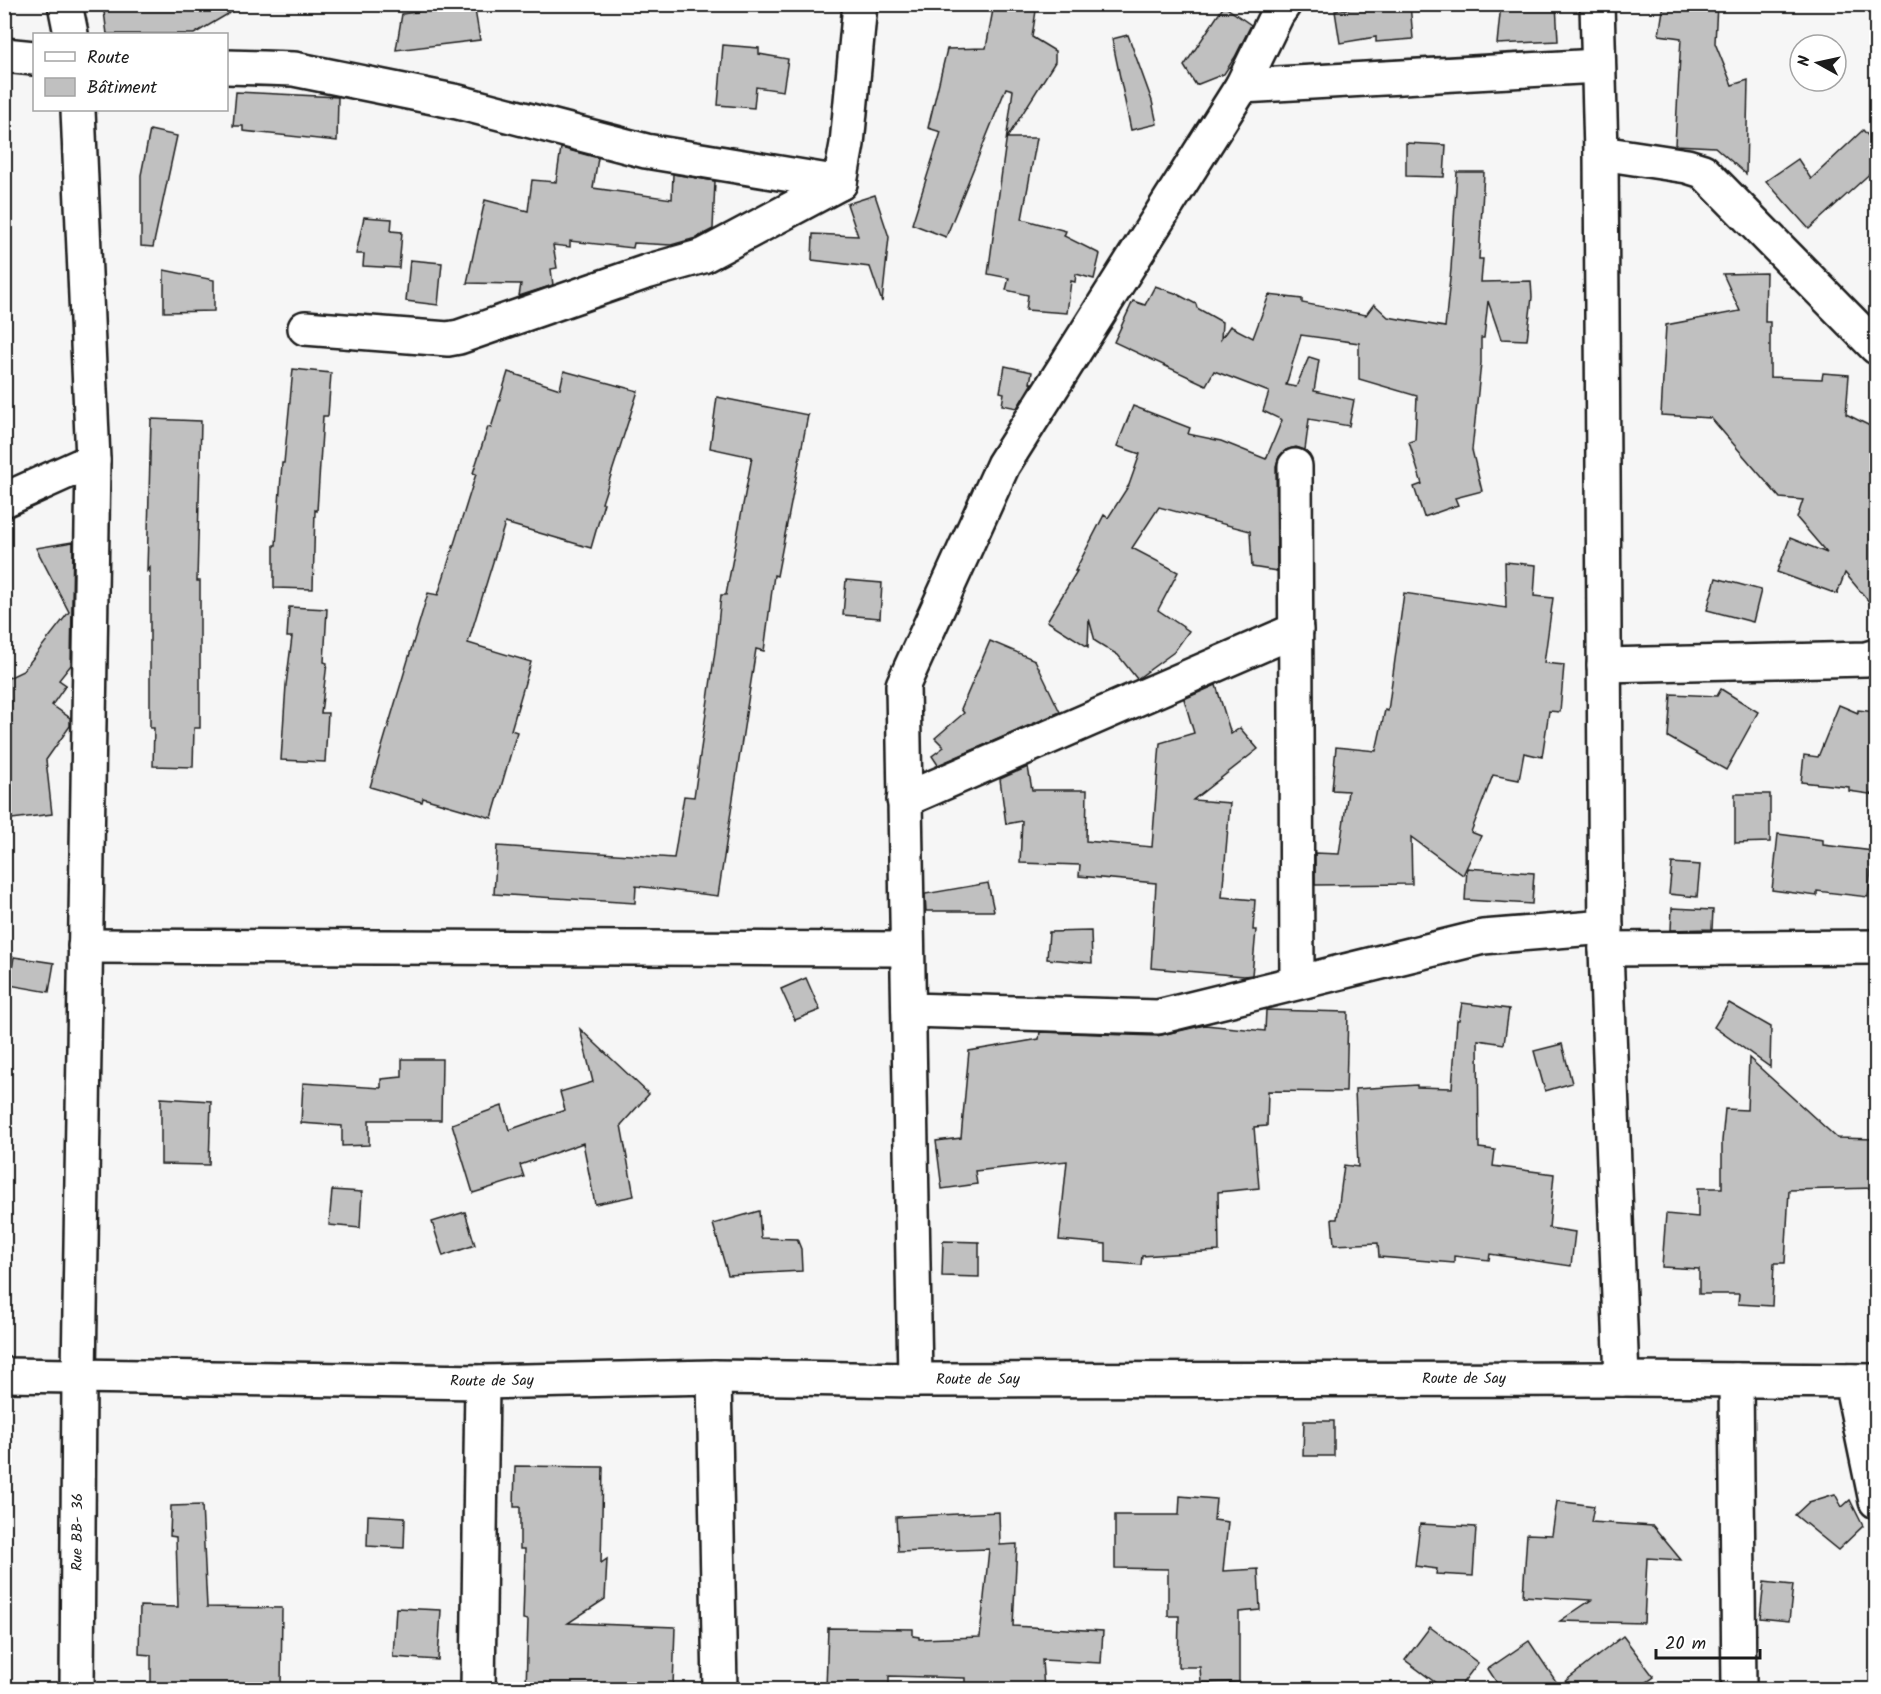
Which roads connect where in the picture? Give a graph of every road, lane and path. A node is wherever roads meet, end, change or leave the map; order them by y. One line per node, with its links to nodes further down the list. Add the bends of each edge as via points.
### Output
1 (65, 4): 5 (street)
2 (860, 4): 13 (street)
3 (1597, 4): 8 (street)
4 (1276, 8): 10 (street)
5 (71, 33)
6 (4, 55): 7 (street)
7 (33, 58)
8 (1598, 66): 10 (street); 12 (street)
9 (228, 67): 13 (street, via 294,69 458,102 646,151)
10 (1242, 86): 22 (street, via 1003,465 903,685)
11 (78, 111): 16 (street, Rue BB- 36)
12 (1601, 153): 15 (street, via 1703,171); 21 (street)
13 (840, 183): 14 (street, via 703,256 459,337)
14 (305, 328)
15 (1876, 347)
16 (93, 460): 18 (street); 24 (street, Rue BB- 36)
17 (1295, 466): 19 (street)
18 (4, 500)
19 (1296, 630): 22 (street); 27 (street)
20 (1876, 656): 21 (street)
21 (1604, 665): 23 (street)
22 (904, 800): 26 (street)
23 (1606, 938): 25 (street); 27 (street, via 1483,937); 32 (street)
24 (85, 946): 26 (street); 30 (street, Rue BB- 36)
25 (1876, 947)
26 (907, 949): 28 (street)
27 (1296, 982): 28 (street, via 1158,1017)
28 (909, 1010): 33 (street)
29 (4, 1375): 30 (street, Route de Say)
30 (79, 1376): 36 (street, Route de Say); 38 (street, Rue BB- 36)
31 (714, 1377): 33 (street, Route de Say); 36 (street, Route de Say); 40 (street)
32 (1622, 1379): 33 (street, Route de Say); 34 (street, Route de Say)
33 (915, 1380)
34 (1736, 1380): 35 (street, Route de Say); 41 (street)
35 (1864, 1381): 37 (street)
36 (482, 1382): 39 (street)
37 (1876, 1501)
38 (77, 1689)
39 (478, 1689)
40 (720, 1689)
41 (1739, 1689)

